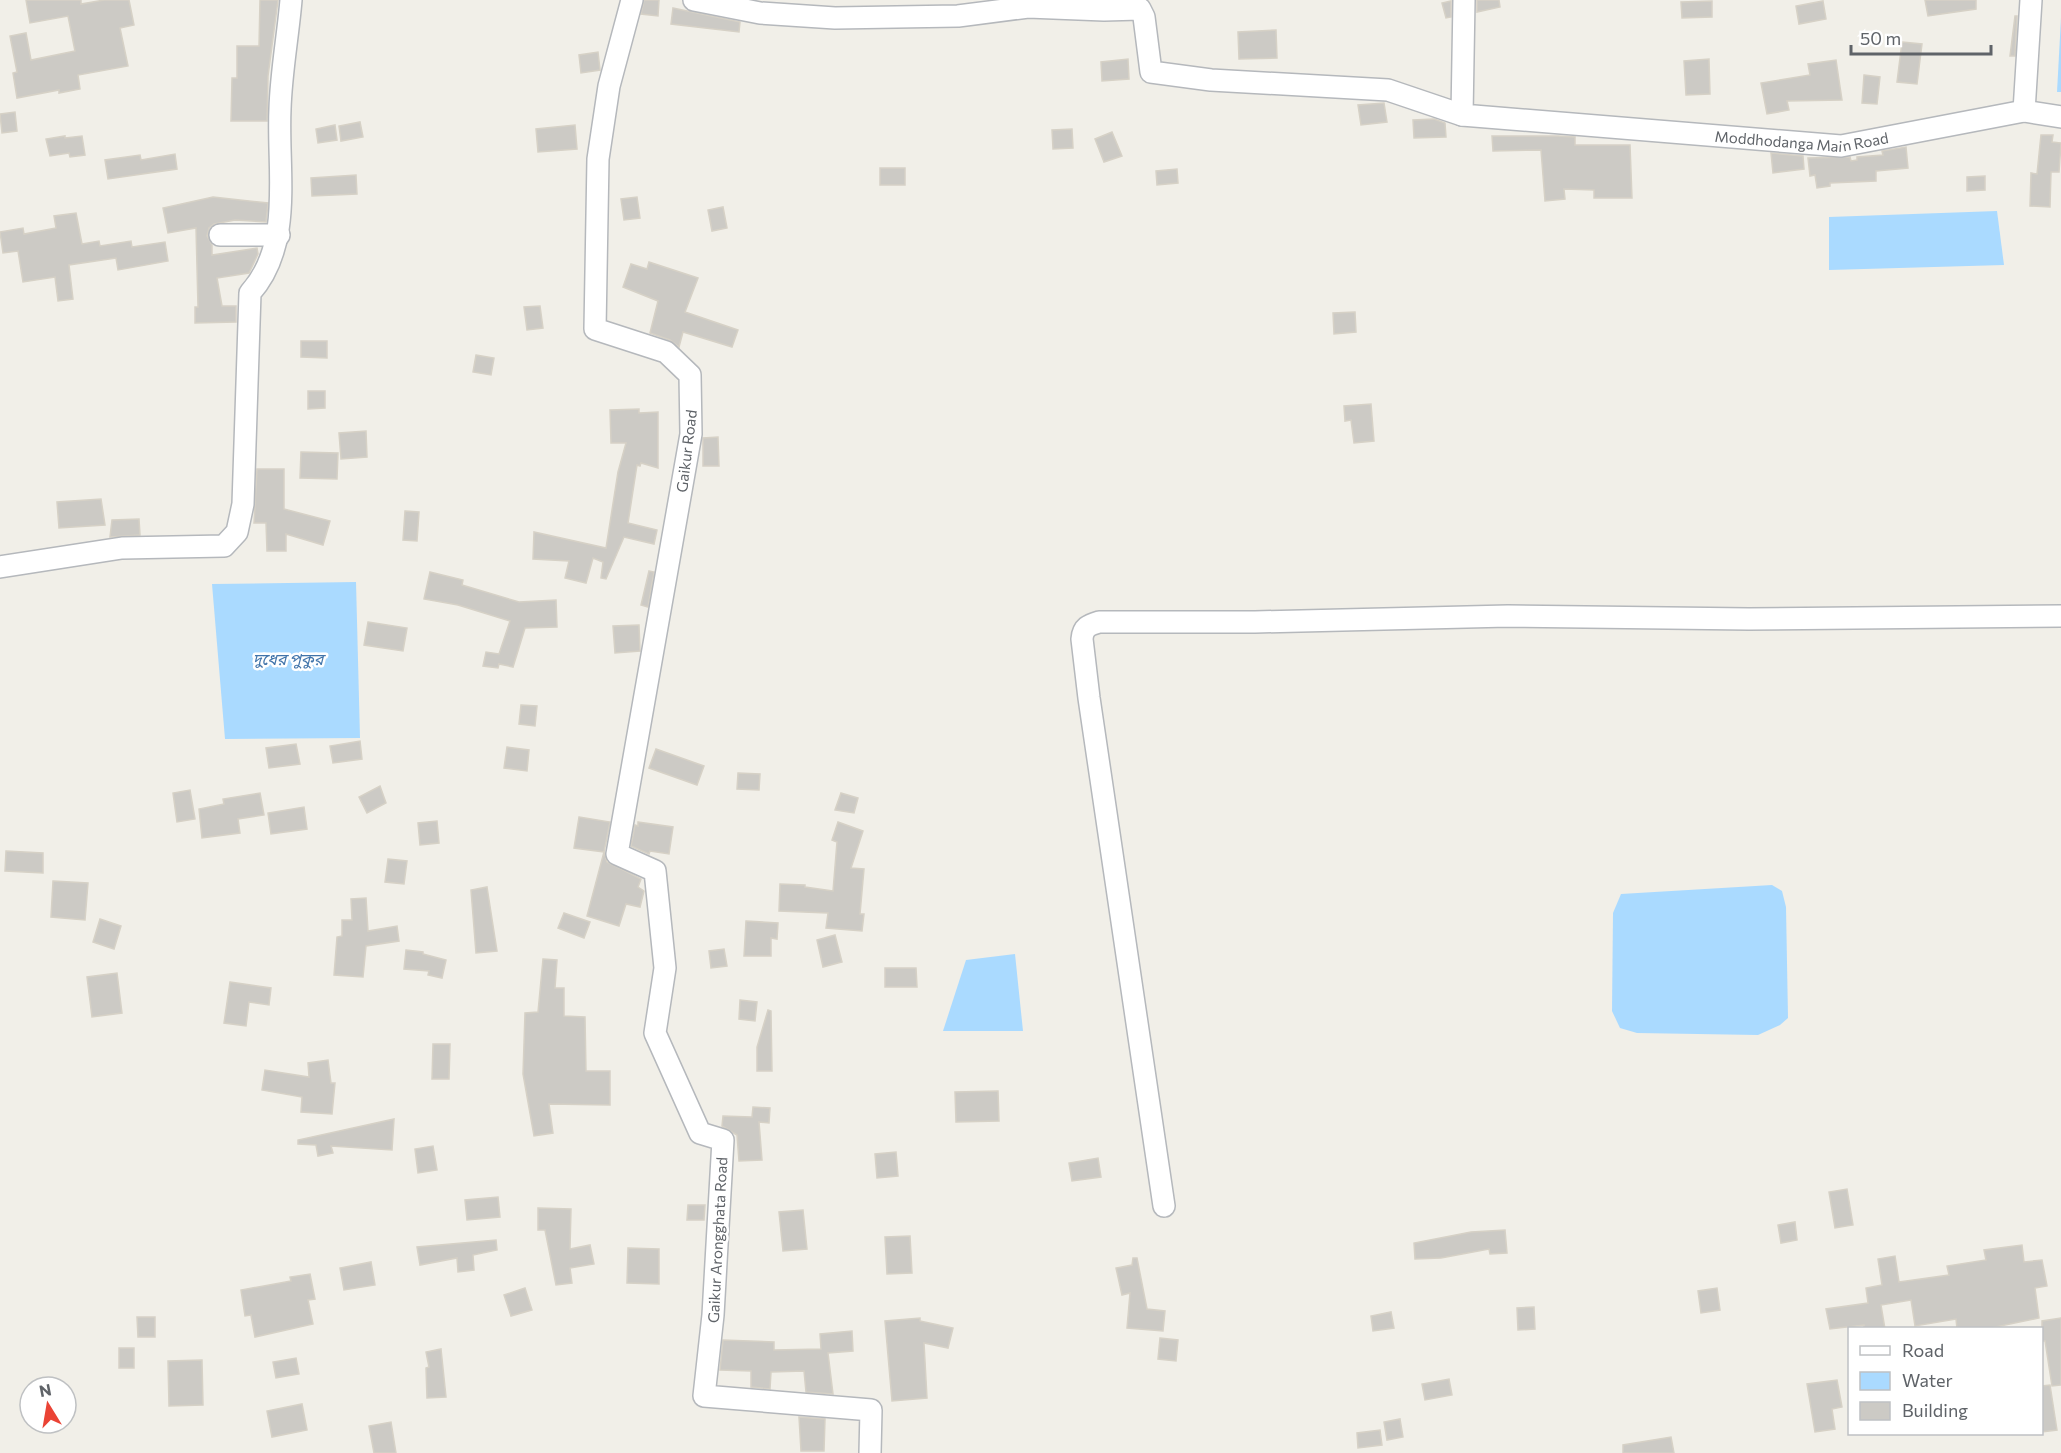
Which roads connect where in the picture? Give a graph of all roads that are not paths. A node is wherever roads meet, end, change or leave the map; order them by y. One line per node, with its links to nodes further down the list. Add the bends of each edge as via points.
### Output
1 (291, 0): 10 (street, via 279,108)
2 (632, 0): 13 (street, Gaikur Road, via 609,86 598,159 595,329 666,352 690,375 692,405 691,434)
3 (694, 0): 7 (street, Moddhodanga Main Road, via 760,13 835,18 958,16 1028,7 1140,9 1151,72 1262,84 1388,90)
4 (1464, 0): 7 (street)
5 (2031, 0): 6 (street)
6 (2024, 111): 7 (street, Moddhodanga Main Road, via 1841,146); 8 (street, Moddhodanga Main Road)
7 (1462, 115)
8 (2061, 117)
9 (220, 235): 10 (street)
10 (279, 235): 11 (street, via 264,278 250,294 243,504 237,532 224,546 122,548)
11 (0, 567)
12 (2061, 616): 14 (street, via 1508,616 1090,624 1082,639 1089,698)
13 (617, 854): 15 (street, Gaikur Arongghata Road, via 655,872 666,968 655,1033 700,1133 723,1140 704,1396 871,1410)
14 (1164, 1206)
15 (870, 1453)

